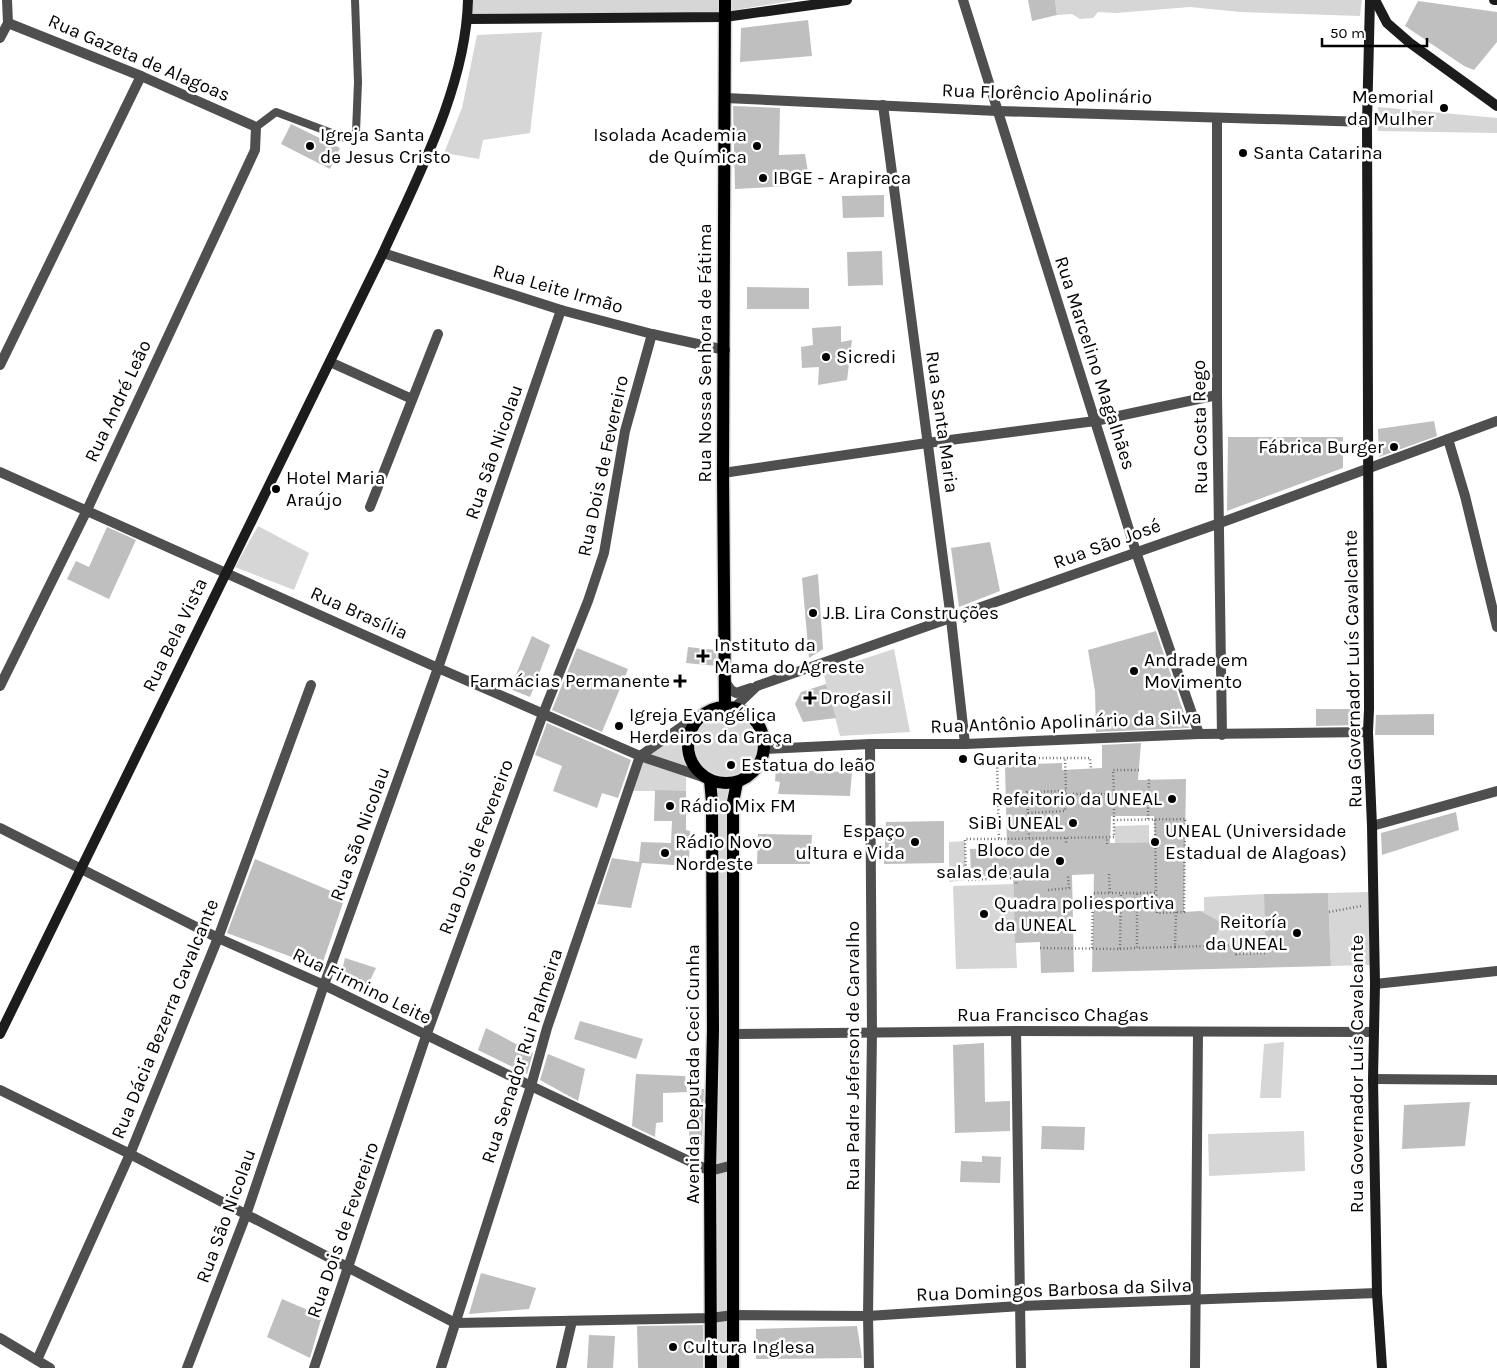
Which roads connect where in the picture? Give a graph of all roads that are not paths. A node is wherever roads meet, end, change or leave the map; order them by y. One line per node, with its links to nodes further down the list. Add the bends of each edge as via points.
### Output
1 (7, 0): 11 (street)
2 (355, 0): 20 (lane, via 356,132 345,138 276,112)
3 (468, 0): 10 (street, Rua Bela Vista)
4 (725, 0): 9 (main road, Rua Nossa Senhora de Fátima)
5 (847, 0): 9 (street)
6 (963, 0): 17 (street, Rua Marcelino Magalhães)
7 (1370, 0): 19 (street, Rua Governador Luís Cavalcante)
8 (1375, 0): 16 (street, via 1387,23 1404,38)
9 (725, 17): 10 (street); 14 (main road, Rua Nossa Senhora de Fátima)
10 (467, 19): 21 (street, Rua Bela Vista, via 456,75 432,143)
11 (8, 23): 12 (street); 13 (street, Rua Gazeta de Alagoas)
12 (0, 38)
13 (141, 76): 20 (street, Rua Gazeta de Alagoas); 27 (street)
14 (725, 98): 15 (street, Rua Florêncio Apolinário); 25 (main road, Rua Nossa Senhora de Fátima)
15 (883, 105): 17 (street, Rua Florêncio Apolinário); 33 (street, Rua Santa Maria)
16 (1497, 106)
17 (997, 110): 18 (street, Rua Florêncio Apolinário); 30 (street, Rua Marcelino Magalhães)
18 (1217, 118): 19 (street, Rua Florêncio Apolinário); 28 (street, Rua Costa Rego)
19 (1367, 122): 34 (street, Rua Governador Luís Cavalcante)
20 (256, 127): 38 (street, Rua André Leão, via 255,150)
21 (383, 253): 22 (street, Rua Leite Irmão); 26 (street, Rua Bela Vista)
22 (561, 310): 24 (street, Rua Leite Irmão); 44 (street, Rua São Nicolau)
23 (438, 334): 29 (street)
24 (652, 334): 25 (street, Rua Leite Irmão); 51 (street, Rua Dois de Fevereiro, via 625,430 604,553)
25 (725, 350): 36 (main road, Rua Nossa Senhora de Fátima)
26 (330, 362): 29 (street); 41 (street, Rua Bela Vista)
27 (0, 365)
28 (1217, 394): 30 (street); 39 (street, Rua Costa Rego)
29 (412, 399): 37 (street)
30 (1095, 421): 33 (street); 40 (street, Rua Marcelino Magalhães)
31 (1497, 422): 32 (street, Rua São José)
32 (1448, 439): 34 (street, Rua São José); 43 (street)
33 (927, 443): 36 (street); 42 (street, Rua Santa Maria)
34 (1368, 468): 39 (street, Rua São José); 52 (street, Rua Governador Luís Cavalcante)
35 (0, 472): 38 (street, Rua Brasília)
36 (723, 473): 45 (main road, Rua Nossa Senhora de Fátima)
37 (370, 507)
38 (87, 510): 41 (street, Rua Brasília); 47 (street, Rua André Leão)
39 (1220, 523): 40 (street, Rua São José); 54 (street, Rua Costa Rego)
40 (1136, 552): 42 (street, Rua São José); 53 (street, Rua Marcelino Magalhães)
41 (226, 572): 44 (street, Rua Brasília); 64 (street, Rua Bela Vista)
42 (951, 619): 48 (street, Rua São José); 56 (street, Rua Santa Maria)
43 (1497, 627)
44 (438, 668): 51 (street, Rua Brasília); 68 (street, Rua São Nicolau)
45 (724, 680): 48 (street, via 736,693); 49 (main road, Rua Nossa Senhora de Fátima)
46 (312, 685): 65 (street, Rua Dácia Bezerra Cavalcante)
47 (0, 686)
48 (757, 686): 49 (street, Rua São José)
49 (730, 706): 50 (main road, via 716,707); 57 (main road, via 754,718 761,727)
50 (705, 713): 58 (street); 59 (main road, via 694,724 688,738 689,753 695,767)
51 (544, 714): 58 (street, Rua Brasília); 75 (street, Rua Dois de Fevereiro)
52 (1368, 732): 54 (street, Rua Antônio Apolinário da Silva); 62 (street, Rua Governador Luís Cavalcante)
53 (1199, 734): 54 (street, Rua Antônio Apolinário da Silva); 56 (street, Rua Antônio Apolinário da Silva)
54 (1222, 735)
55 (870, 744): 56 (street, Rua Antônio Apolinário da Silva); 57 (street, Rua Antônio Apolinário da Silva); 71 (street, Rua Padre Jeferson de Carvalho)
56 (964, 744)
57 (765, 749): 60 (main road, via 760,763 750,775)
58 (640, 756): 59 (street, Rua Brasília); 78 (street, Rua Senador Rui Palmeira)
59 (708, 779): 60 (main road); 82 (main road, Avenida Deputada Ceci Cunha, via 712,811 713,992)
60 (736, 782): 74 (main road, via 733,802)
61 (1497, 791): 62 (street)
62 (1372, 826): 67 (street, Rua Governador Luís Cavalcante)
63 (0, 828): 64 (street, Rua Firmino Leite)
64 (80, 869): 65 (street, Rua Firmino Leite); 73 (street, Rua Bela Vista)
65 (218, 938): 68 (street, Rua Firmino Leite); 80 (street, Rua Dácia Bezerra Cavalcante)
66 (1497, 971): 67 (street)
67 (1375, 984): 70 (street, Rua Governador Luís Cavalcante)
68 (324, 986): 75 (street, Rua Firmino Leite); 83 (street, Rua São Nicolau)
69 (1016, 1032): 71 (street, Rua Francisco Chagas); 72 (street, Rua Francisco Chagas); 87 (street)
70 (1373, 1032): 72 (street, Rua Francisco Chagas); 76 (street, Rua Governador Luís Cavalcante)
71 (872, 1033): 74 (street, Rua Francisco Chagas); 89 (street, Rua Padre Jeferson de Carvalho)
72 (1198, 1033): 86 (street)
73 (0, 1034)
74 (733, 1034): 81 (main road)
75 (426, 1036): 78 (street, Rua Firmino Leite); 84 (street, Rua Dois de Fevereiro)
76 (1373, 1079): 77 (street); 85 (street, Rua Governador Luís Cavalcante)
77 (1497, 1080)
78 (530, 1086): 82 (street, Rua Firmino Leite); 92 (street, Rua Senador Rui Palmeira)
79 (0, 1090): 80 (street)
80 (130, 1154): 83 (street); 94 (street, Rua Dácia Bezerra Cavalcante)
81 (733, 1165): 82 (street); 88 (main road)
82 (710, 1171): 90 (main road, Avenida Deputada Ceci Cunha)
83 (246, 1215): 84 (street); 96 (street, Rua São Nicolau)
84 (350, 1268): 92 (street); 97 (street, Rua Dois de Fevereiro)
85 (1377, 1293): 86 (street, Rua Domingos Barbosa da Silva); 105 (street, Rua Governador Luís Cavalcante)
86 (1195, 1301): 87 (street, Rua Domingos Barbosa da Silva); 104 (street)
87 (1020, 1306): 89 (street, Rua Domingos Barbosa da Silva); 103 (street)
88 (733, 1315): 89 (street, Rua Domingos Barbosa da Silva); 90 (street, Rua Domingos Barbosa da Silva); 101 (main road)
89 (868, 1316): 102 (street, Rua Padre Jeferson de Carvalho)
90 (711, 1318): 91 (street); 100 (main road, Avenida Deputada Ceci Cunha)
91 (572, 1321): 92 (street); 99 (street)
92 (455, 1323): 98 (street, Rua Senador Rui Palmeira)
93 (0, 1338): 94 (street)
94 (36, 1360): 95 (street)
95 (50, 1368)
96 (187, 1368)
97 (314, 1368)
98 (441, 1368)
99 (561, 1368)
100 (711, 1368)
101 (732, 1368)
102 (869, 1368)
103 (1020, 1368)
104 (1195, 1368)
105 (1382, 1368)

